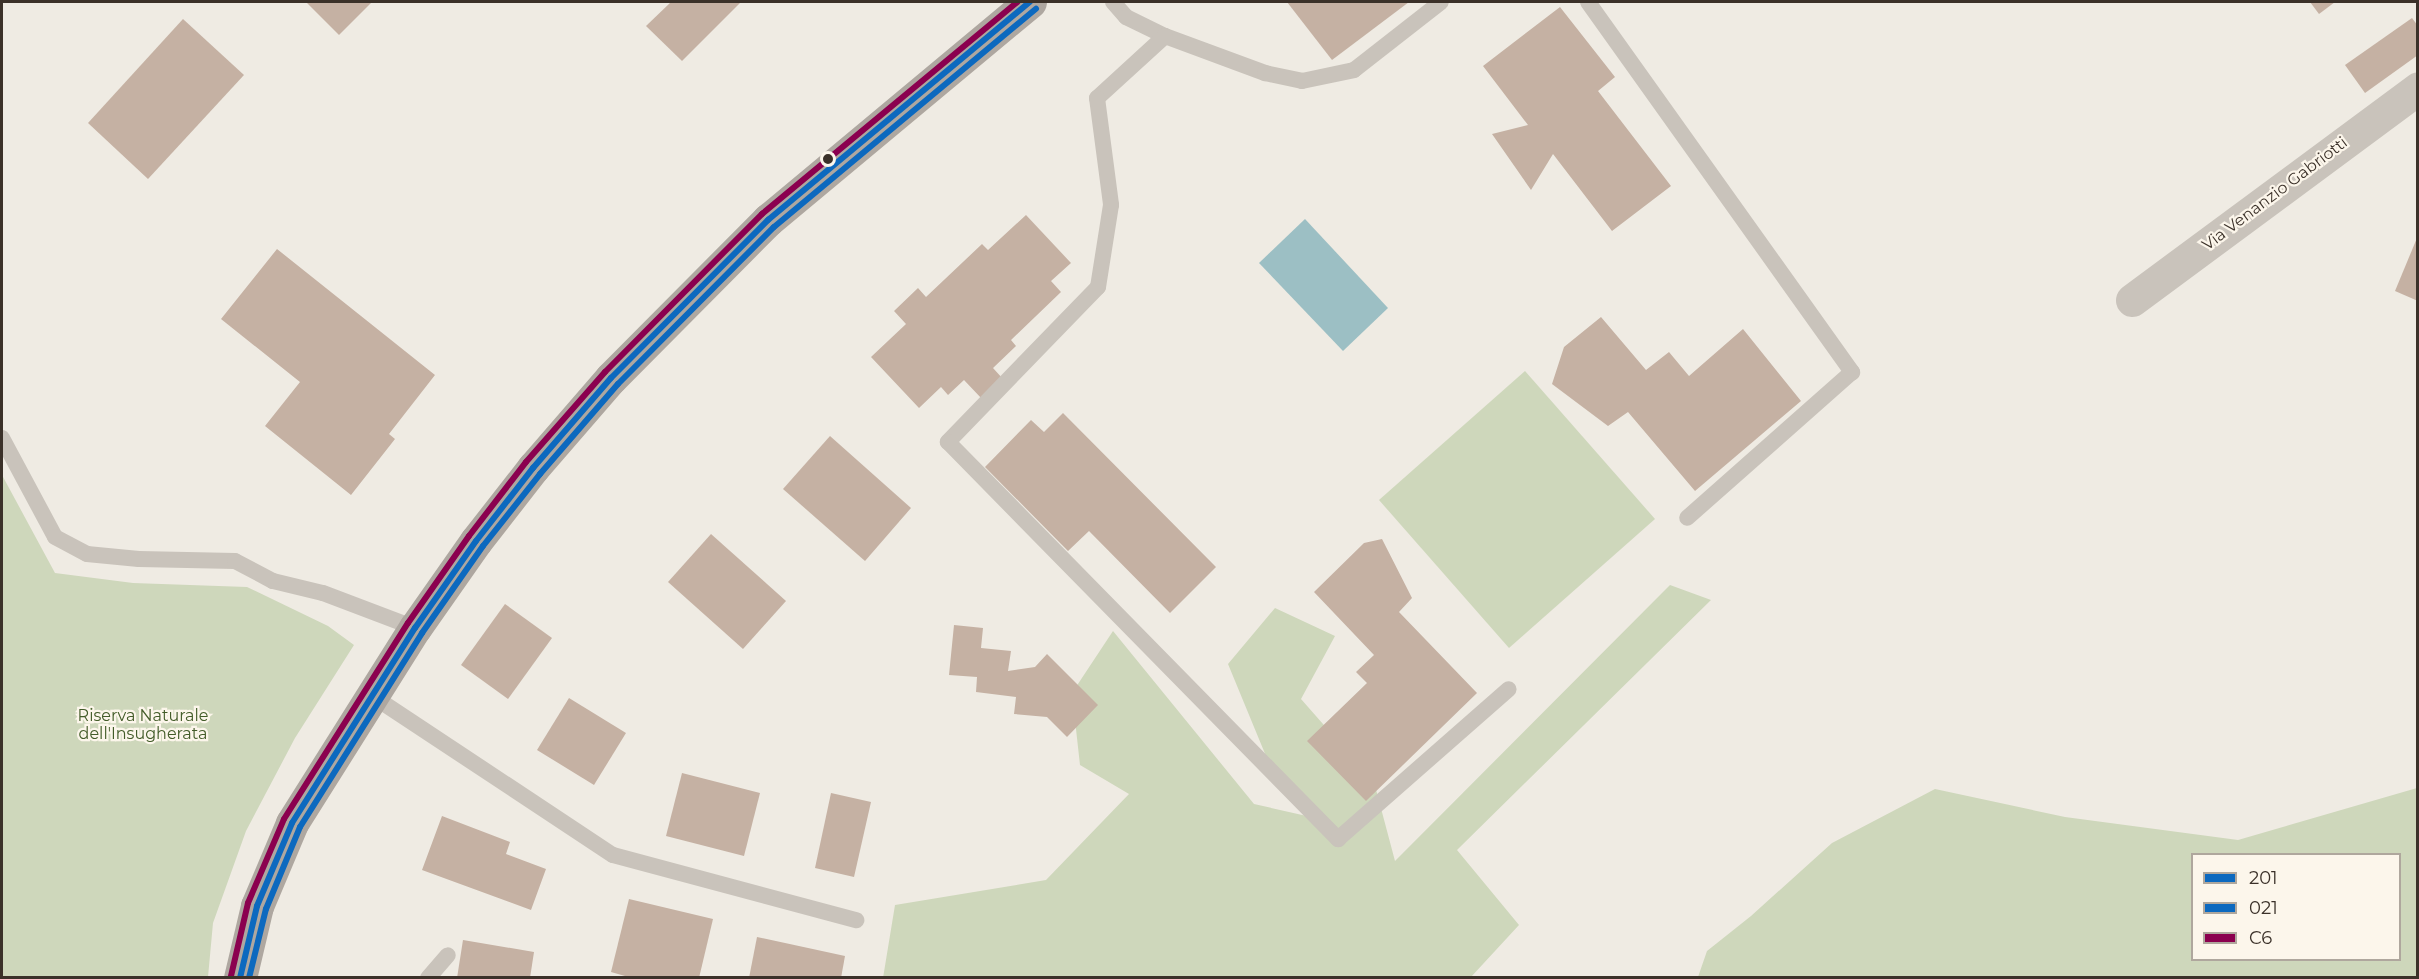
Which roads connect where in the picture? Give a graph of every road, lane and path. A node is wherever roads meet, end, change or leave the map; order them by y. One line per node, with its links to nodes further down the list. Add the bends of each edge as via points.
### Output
1 (1030, 2): 10 (main road, via 768,220 694,294 554,443 476,541)
2 (1113, 2): 5 (lane, via 1126,17)
3 (1441, 2): 5 (lane, via 1354,70 1302,81 1265,73)
4 (1588, 2): 9 (lane, via 1852,372)
5 (1165, 36): 11 (lane, via 1096,98 1111,205 1098,287 948,442 1338,839)
6 (2418, 88): 7 (street, Via Venanzio Gabriotti)
7 (2132, 300)
8 (2, 438): 10 (lane, via 56,537 87,554 235,561 273,581 323,593)
9 (1687, 518)
10 (415, 628): 12 (main road)
11 (1509, 689)
12 (371, 695): 13 (lane, via 613,855); 15 (main road, via 292,823 250,928)
13 (856, 920)
14 (448, 955): 16 (lane)
15 (240, 978)
16 (428, 978)

